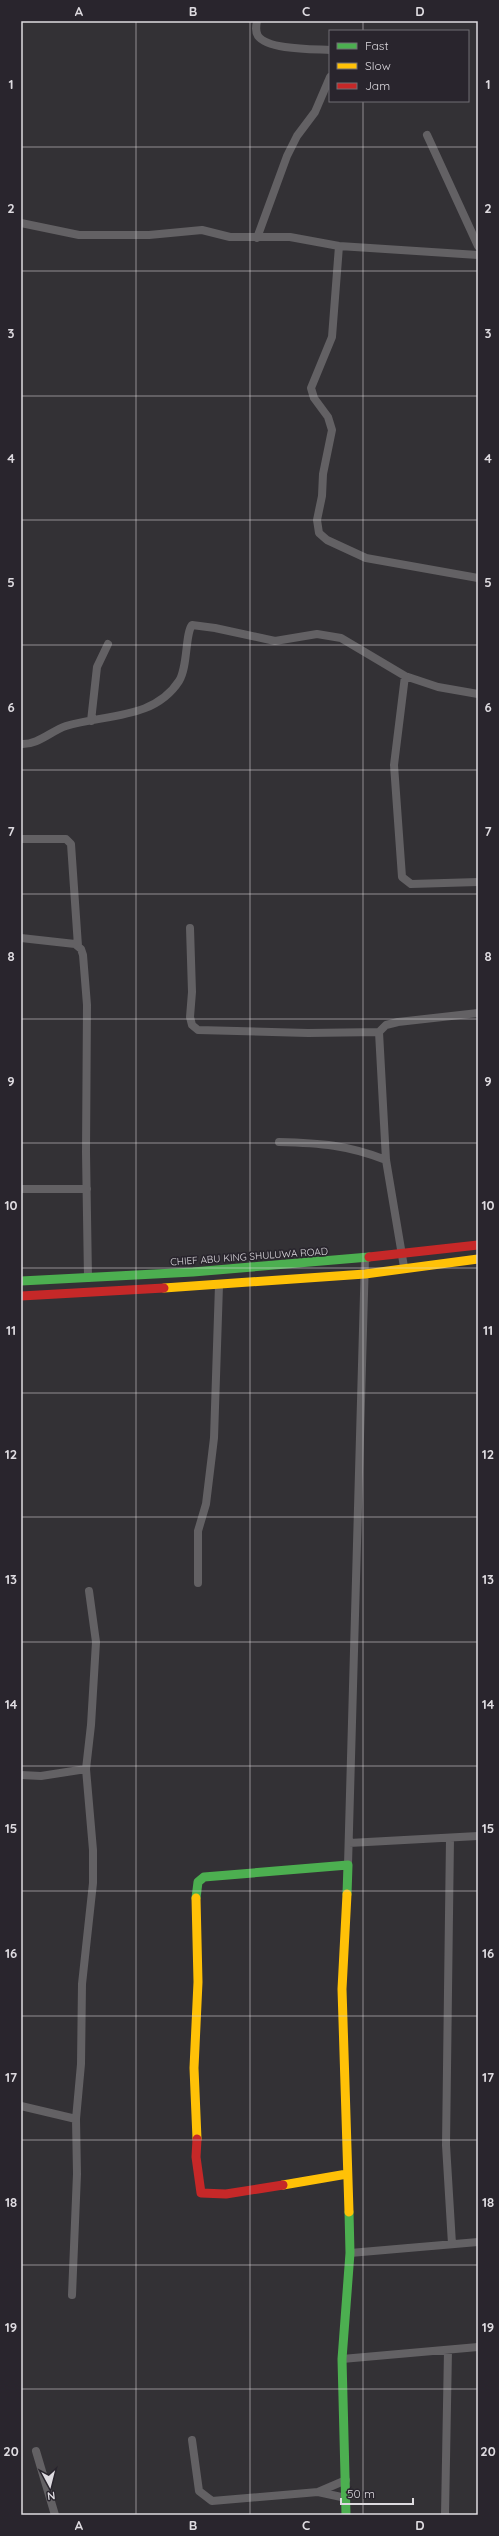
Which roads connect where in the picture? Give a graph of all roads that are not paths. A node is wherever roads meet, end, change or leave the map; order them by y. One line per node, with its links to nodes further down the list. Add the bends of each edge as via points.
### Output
1 (257, 21): 2 (street, via 258,36 268,43)
2 (329, 50)
3 (329, 79): 6 (street, via 315,112 297,136 287,156)
4 (427, 135): 8 (street)
5 (21, 223): 6 (street, via 79,234 149,235 202,230 230,237)
6 (257, 238): 7 (street, via 290,237)
7 (338, 246): 9 (street); 10 (street, via 332,337 311,388 314,398 328,417 332,430 316,520 319,533 327,540 366,558)
8 (478, 246)
9 (478, 255)
10 (478, 578)
11 (108, 644): 14 (street, via 97,667)
12 (408, 679): 13 (street); 14 (street, via 342,638 317,634 275,641 192,625 180,680 165,696 144,708); 17 (street, via 394,765 402,877 411,884)
13 (478, 694)
14 (91, 721): 15 (street, via 63,727 32,743)
15 (21, 744)
16 (21, 839): 20 (street, via 66,840 72,844)
17 (478, 882)
18 (190, 928): 22 (street, via 190,1017 192,1025 198,1030)
19 (21, 938): 20 (street, via 68,942)
20 (78, 946): 26 (street, via 85,971 88,1005)
21 (478, 1013): 22 (street, via 398,1022 386,1025)
22 (379, 1032): 24 (street)
23 (279, 1142): 24 (street, via 319,1143 357,1149)
24 (386, 1160): 28 (street)
25 (21, 1189): 26 (street)
26 (87, 1189): 33 (street)
27 (478, 1245): 28 (street, CHIEF ABU KING SHULUWA ROAD)
28 (402, 1254): 29 (street, CHIEF ABU KING SHULUWA ROAD); 31 (street)
29 (365, 1258): 32 (street); 33 (street, CHIEF ABU KING SHULUWA ROAD, via 215,1271)
30 (478, 1259): 31 (street)
31 (404, 1267): 32 (street)
32 (365, 1274): 35 (street); 43 (street)
33 (88, 1278): 34 (street, CHIEF ABU KING SHULUWA ROAD)
34 (21, 1281)
35 (219, 1285): 36 (street); 37 (street, via 214,1438 206,1504 198,1531)
36 (21, 1296)
37 (198, 1583)
38 (90, 1591): 39 (street, via 96,1642)
39 (86, 1769): 40 (street, via 41,1776); 46 (street, via 93,1850 93,1883 82,1984 81,2064)
40 (21, 1775)
41 (478, 1836): 42 (street)
42 (450, 1838): 43 (street); 49 (street, via 446,2145)
43 (349, 1843): 44 (street)
44 (348, 1865): 47 (street, via 342,1990 348,2132); 47 (street, via 210,1875 198,1882 198,1982 194,2068 196,2157 200,2190 203,2194 226,2194)
45 (21, 2106): 46 (street)
46 (76, 2120): 51 (street, via 77,2174)
47 (347, 2174): 50 (street)
48 (478, 2242): 49 (street)
49 (452, 2244): 50 (street)
50 (350, 2253): 54 (street)
51 (72, 2295)
52 (478, 2347): 53 (street)
53 (448, 2350): 54 (street); 62 (street)
54 (342, 2359): 57 (street)
55 (192, 2440): 58 (street, via 199,2490 212,2501)
56 (36, 2452): 60 (street)
57 (346, 2480): 58 (street); 59 (street)
58 (318, 2492): 59 (street)
59 (346, 2498): 61 (street)
60 (55, 2515)
61 (346, 2515)
62 (445, 2515)

